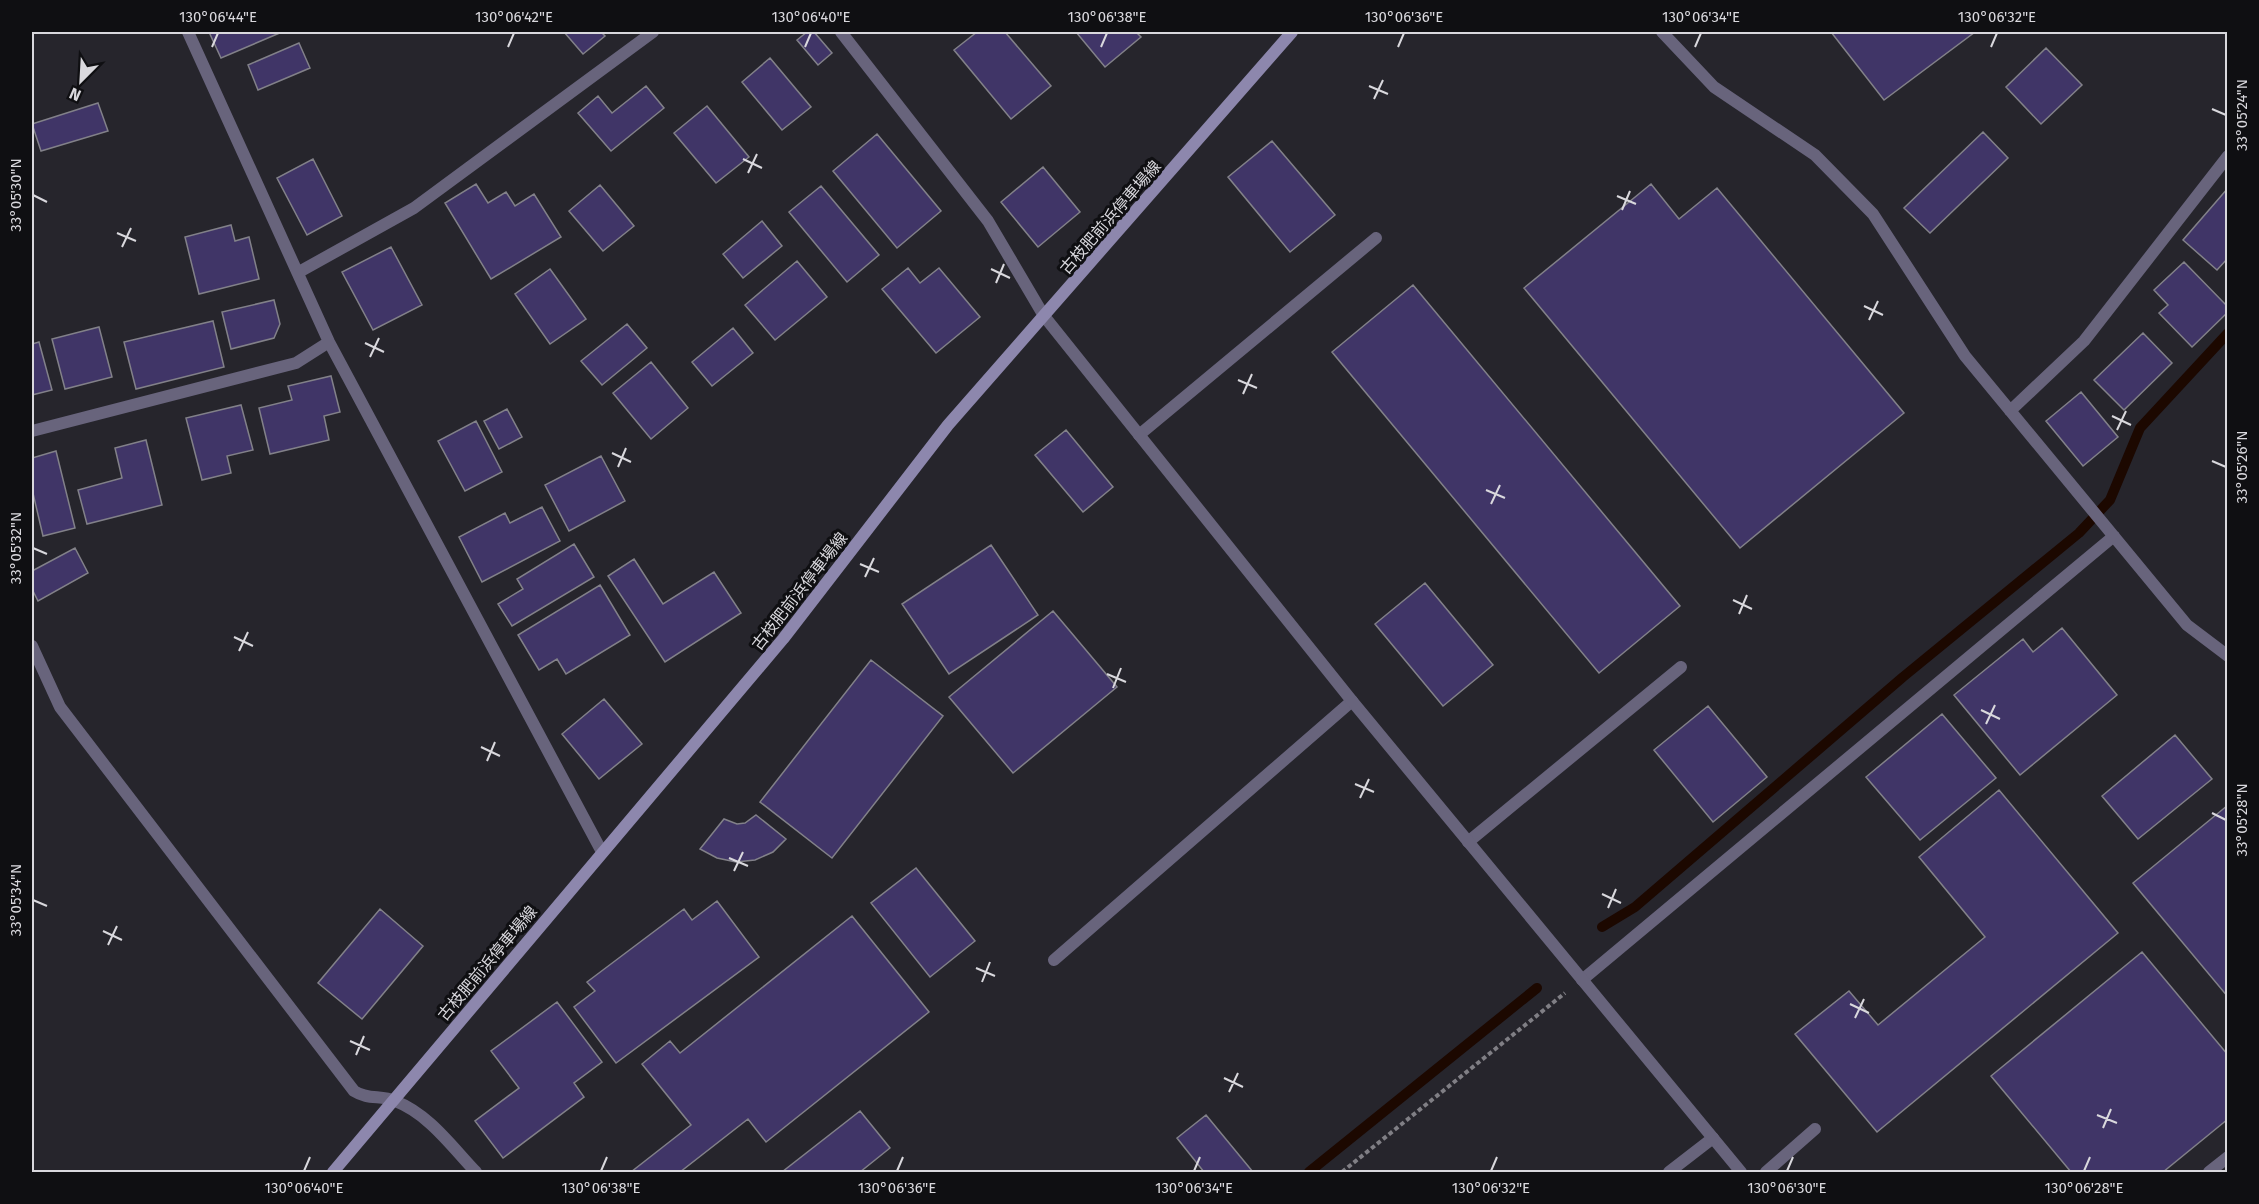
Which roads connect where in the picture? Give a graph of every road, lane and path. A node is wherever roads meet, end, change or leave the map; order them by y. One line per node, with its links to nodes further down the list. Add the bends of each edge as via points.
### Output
1 (188, 32): 8 (street)
2 (653, 32): 8 (street, via 414,208)
3 (841, 32): 9 (street, via 988,221)
4 (1292, 32): 9 (main road, 古枝肥前浜停車場線)
5 (1662, 32): 11 (street, via 1714,87 1815,155 1873,214 1965,356)
6 (2228, 156): 11 (street, via 2084,341)
7 (1376, 238): 13 (street)
8 (299, 272): 10 (street)
9 (1044, 316): 13 (street); 20 (main road, 古枝肥前浜停車場線, via 948,425 783,639)
10 (329, 342): 12 (street, via 296,363); 20 (street)
11 (2010, 411): 14 (street)
12 (32, 431)
13 (1139, 435): 18 (street)
14 (2114, 536): 16 (street, via 2187,625); 22 (street)
15 (32, 646): 23 (street, via 60,707 354,1091 364,1098)
16 (2228, 656)
17 (1681, 668): 19 (street)
18 (1352, 701): 19 (street); 21 (street)
19 (1468, 842): 22 (street)
20 (602, 852): 23 (main road, 古枝肥前浜停車場線)
21 (1054, 960)
22 (1582, 980): 25 (street); 29 (path)
23 (393, 1100): 27 (main road, 古枝肥前浜停車場線); 28 (street, via 423,1117)
24 (1815, 1129): 32 (street)
25 (1713, 1138): 30 (street); 31 (street)
26 (2228, 1157): 33 (street)
27 (333, 1173)
28 (476, 1173)
29 (1342, 1173)
30 (1669, 1173)
31 (1741, 1173)
32 (1766, 1173)
33 (2209, 1173)

